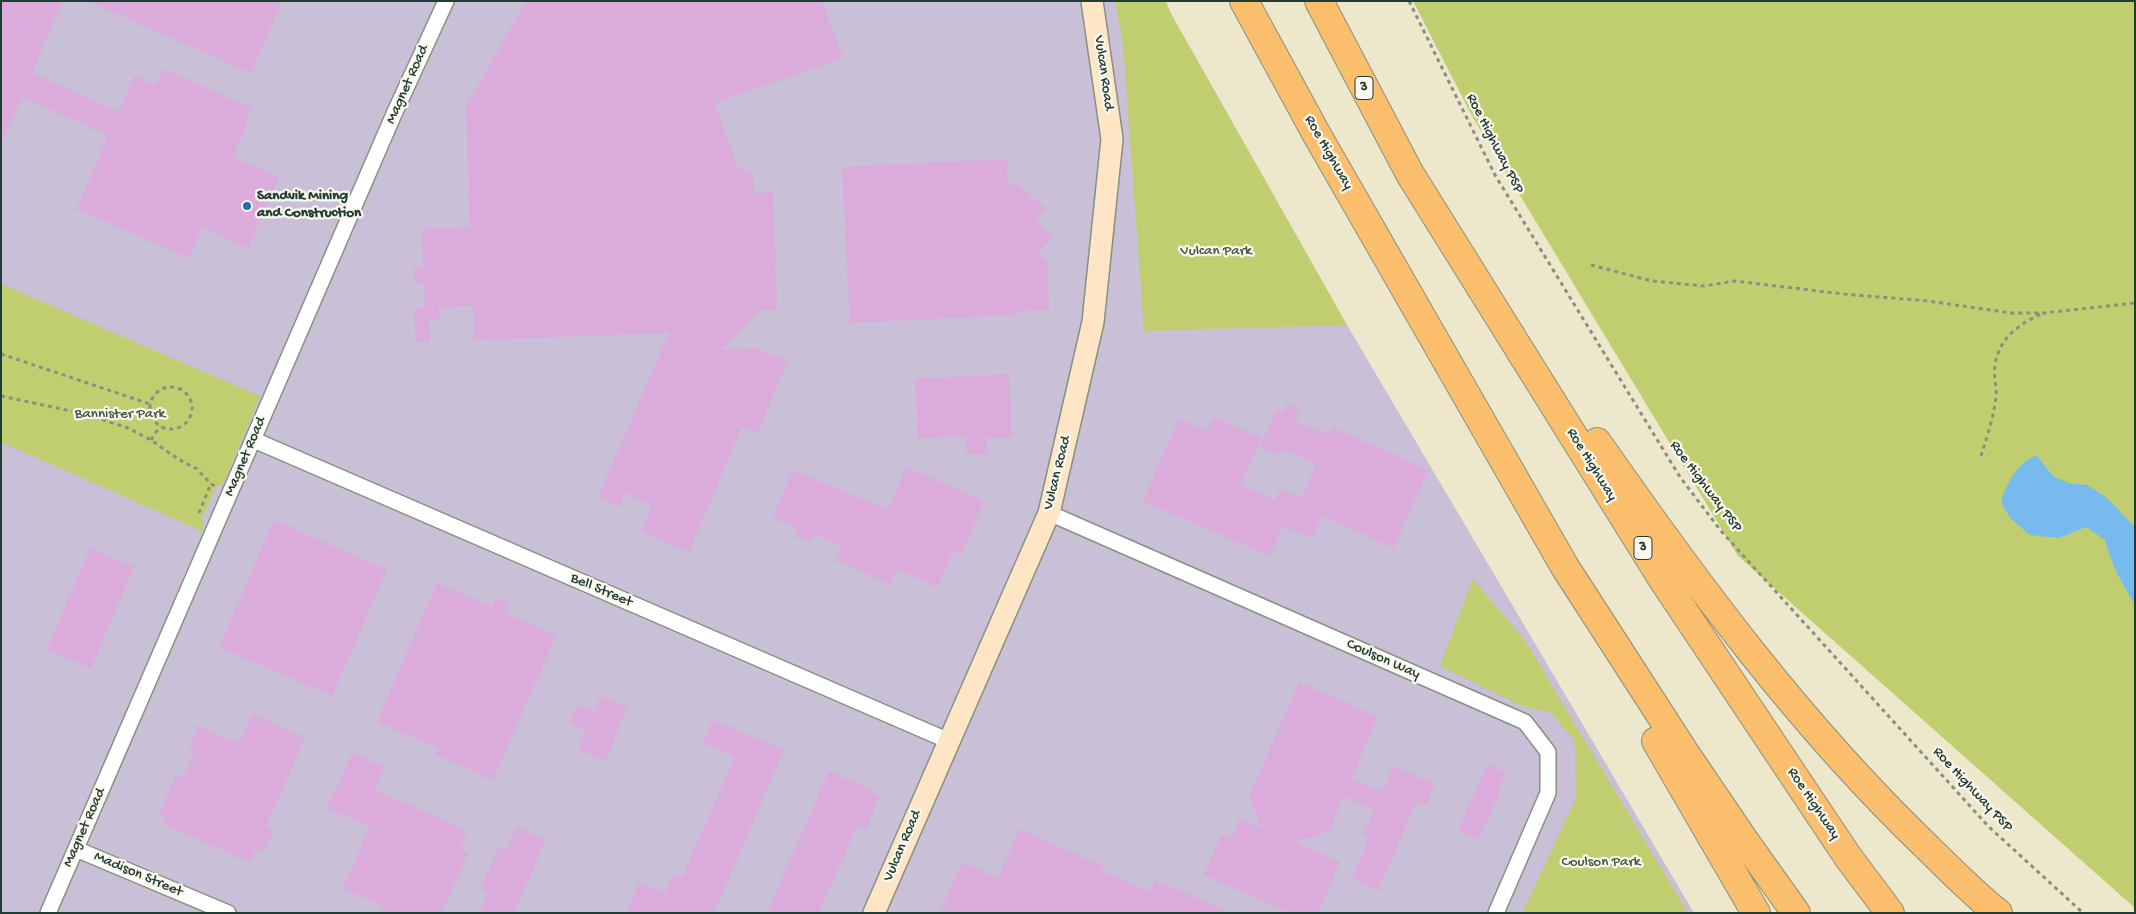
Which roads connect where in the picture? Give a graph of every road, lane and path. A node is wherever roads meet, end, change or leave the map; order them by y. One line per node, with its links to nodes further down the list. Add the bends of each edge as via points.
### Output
1 (446, 1): 15 (street, Magnet Road)
2 (1092, 1): 20 (street, Vulcan Road, via 1112,139 1093,322)
3 (1244, 1): 21 (highway, Roe Highway, via 1317,135)
4 (1319, 1): 6 (highway, Roe Highway / 3)
5 (1409, 1): 32 (path, Roe Highway PSP, via 1495,175 1680,477 1722,531 1988,826)
6 (1410, 174): 30 (highway, Roe Highway / 3, via 1664,583); 31 (highway, via 1641,505 1763,667 1878,800)
7 (1591, 265): 9 (path, via 1652,281 1704,286 1736,281 2011,313)
8 (2135, 303): 9 (path)
9 (2044, 313): 16 (path, via 2024,322 2006,338 2000,349 1995,365 1996,396)
10 (1, 354): 12 (path)
11 (1, 396): 14 (path, via 85,414 128,428)
12 (150, 404): 13 (path, via 153,420); 13 (path, via 158,391 165,388 178,389 189,398 191,410 186,423 174,429)
13 (160, 426): 14 (path)
14 (151, 440): 17 (path, via 197,469)
15 (254, 440): 18 (street, Magnet Road); 22 (street, Bell Street)
16 (1981, 456)
17 (211, 484): 18 (path); 19 (path)
18 (231, 493): 23 (street, Magnet Road)
19 (199, 513)
20 (1049, 513): 22 (street, Vulcan Road); 27 (street, Coulson Way, via 1525,722 1548,752 1548,793)
21 (1565, 567): 28 (highway, via 1642,718); 29 (highway, Roe Highway, via 1685,754)
22 (949, 741): 26 (street, Vulcan Road)
23 (76, 849): 24 (street, Magnet Road); 25 (street, Madison Street)
24 (48, 913)
25 (228, 913)
26 (874, 913)
27 (1496, 913)
28 (1756, 913)
29 (1796, 913)
30 (1890, 913)
31 (1998, 913)
32 (2083, 913)

